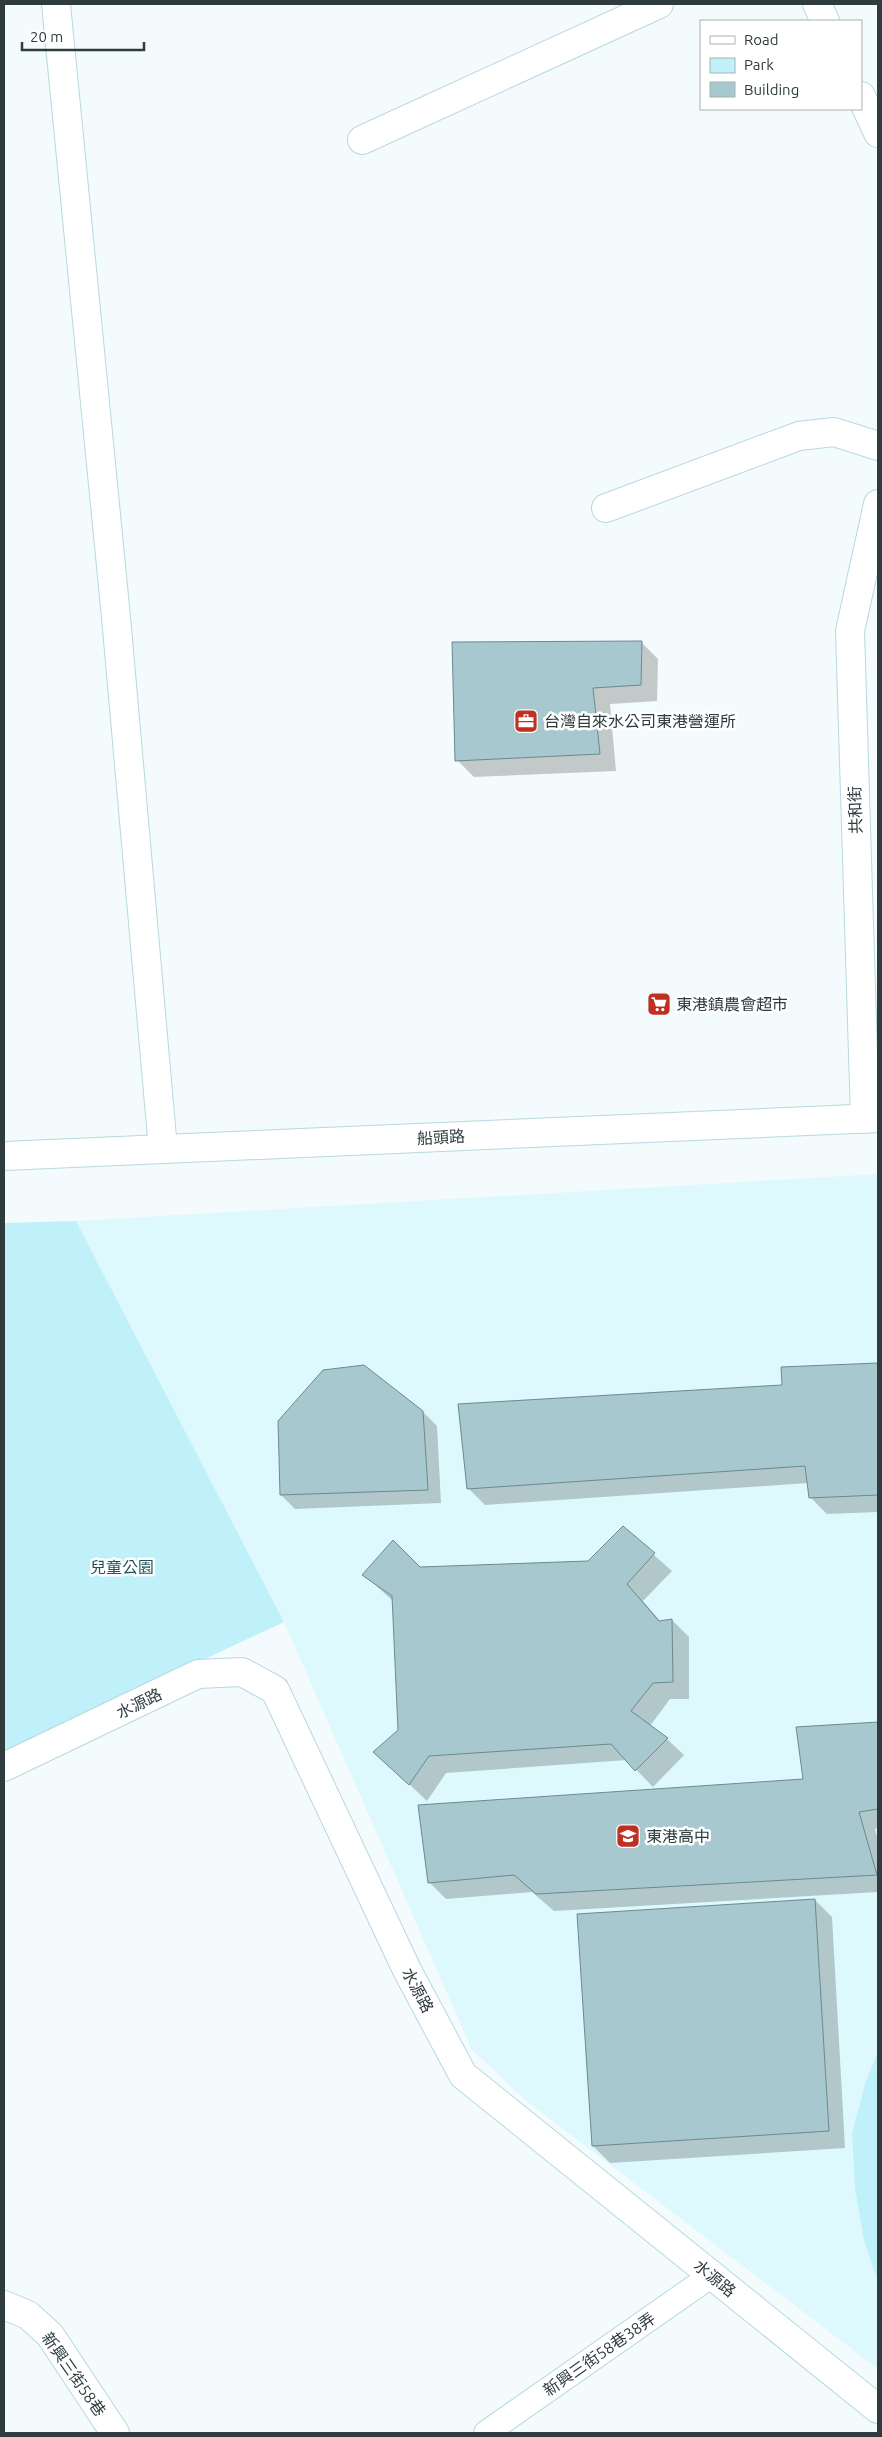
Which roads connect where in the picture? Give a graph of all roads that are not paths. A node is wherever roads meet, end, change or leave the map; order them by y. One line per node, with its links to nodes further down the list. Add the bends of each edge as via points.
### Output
1 (56, 4): 12 (street, via 116,617)
2 (659, 4): 7 (street)
3 (817, 4): 4 (street)
4 (825, 20)
5 (862, 98): 6 (street)
6 (878, 133)
7 (362, 140)
8 (878, 446): 10 (street, via 834,432 799,436)
9 (878, 504): 11 (street, 共和街, via 850,631)
10 (606, 508)
11 (872, 1118): 12 (street, 船頭路)
12 (163, 1149): 13 (street, 船頭路)
13 (4, 1156)
14 (4, 1767): 15 (street, 水源路, via 198,1674 242,1672 275,1690 407,1970 463,2075)
15 (712, 2275): 17 (street, 水源路); 19 (lane, 新興三街58巷38弄)
16 (4, 2305): 18 (street, 新興三街58巷, via 28,2315 50,2335)
17 (878, 2409)
18 (115, 2433)
19 (486, 2433)

